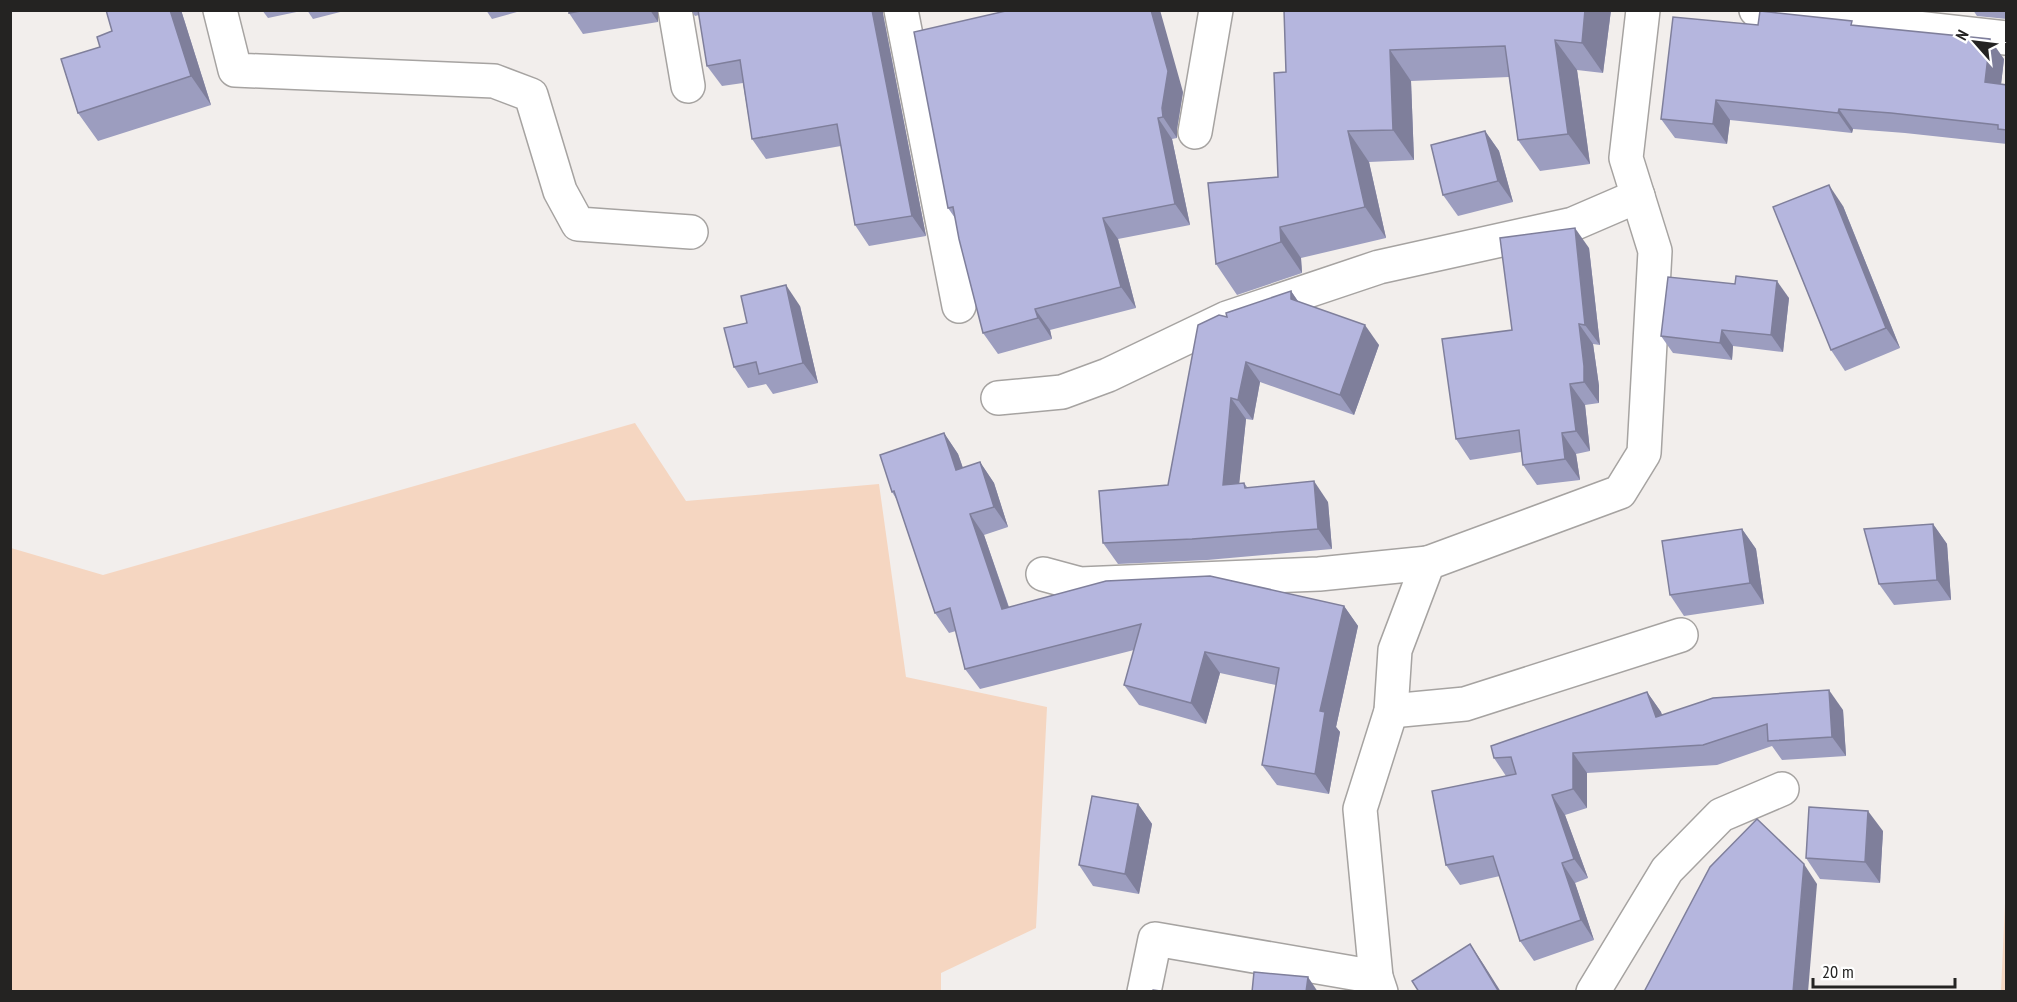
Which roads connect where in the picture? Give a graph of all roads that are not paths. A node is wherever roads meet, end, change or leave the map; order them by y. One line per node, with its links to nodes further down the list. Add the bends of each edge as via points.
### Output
1 (220, 10): 11 (street, via 235,70 494,81 531,95 560,192 578,224)
2 (675, 10): 8 (street)
3 (901, 10): 12 (street)
4 (1216, 10): 9 (street)
5 (1643, 10): 10 (street, via 1626,158)
6 (1756, 10): 7 (street)
7 (2007, 38)
8 (688, 87)
9 (1195, 132)
10 (1638, 196): 13 (street, via 1573,224 1380,267 1227,318 1108,375 1062,392); 14 (street, via 1654,251 1644,453 1620,492)
11 (691, 232)
12 (959, 306)
13 (998, 399)
14 (1428, 563): 15 (street, via 1319,574 1080,584); 17 (street, via 1395,650)
15 (1043, 574)
16 (1681, 635): 17 (street, via 1465,704)
17 (1391, 711): 19 (street, via 1360,809)
18 (1782, 789): 21 (street, via 1721,815 1667,870)
19 (1378, 984): 20 (street, via 1155,939)
20 (1144, 992)
21 (1593, 992)

